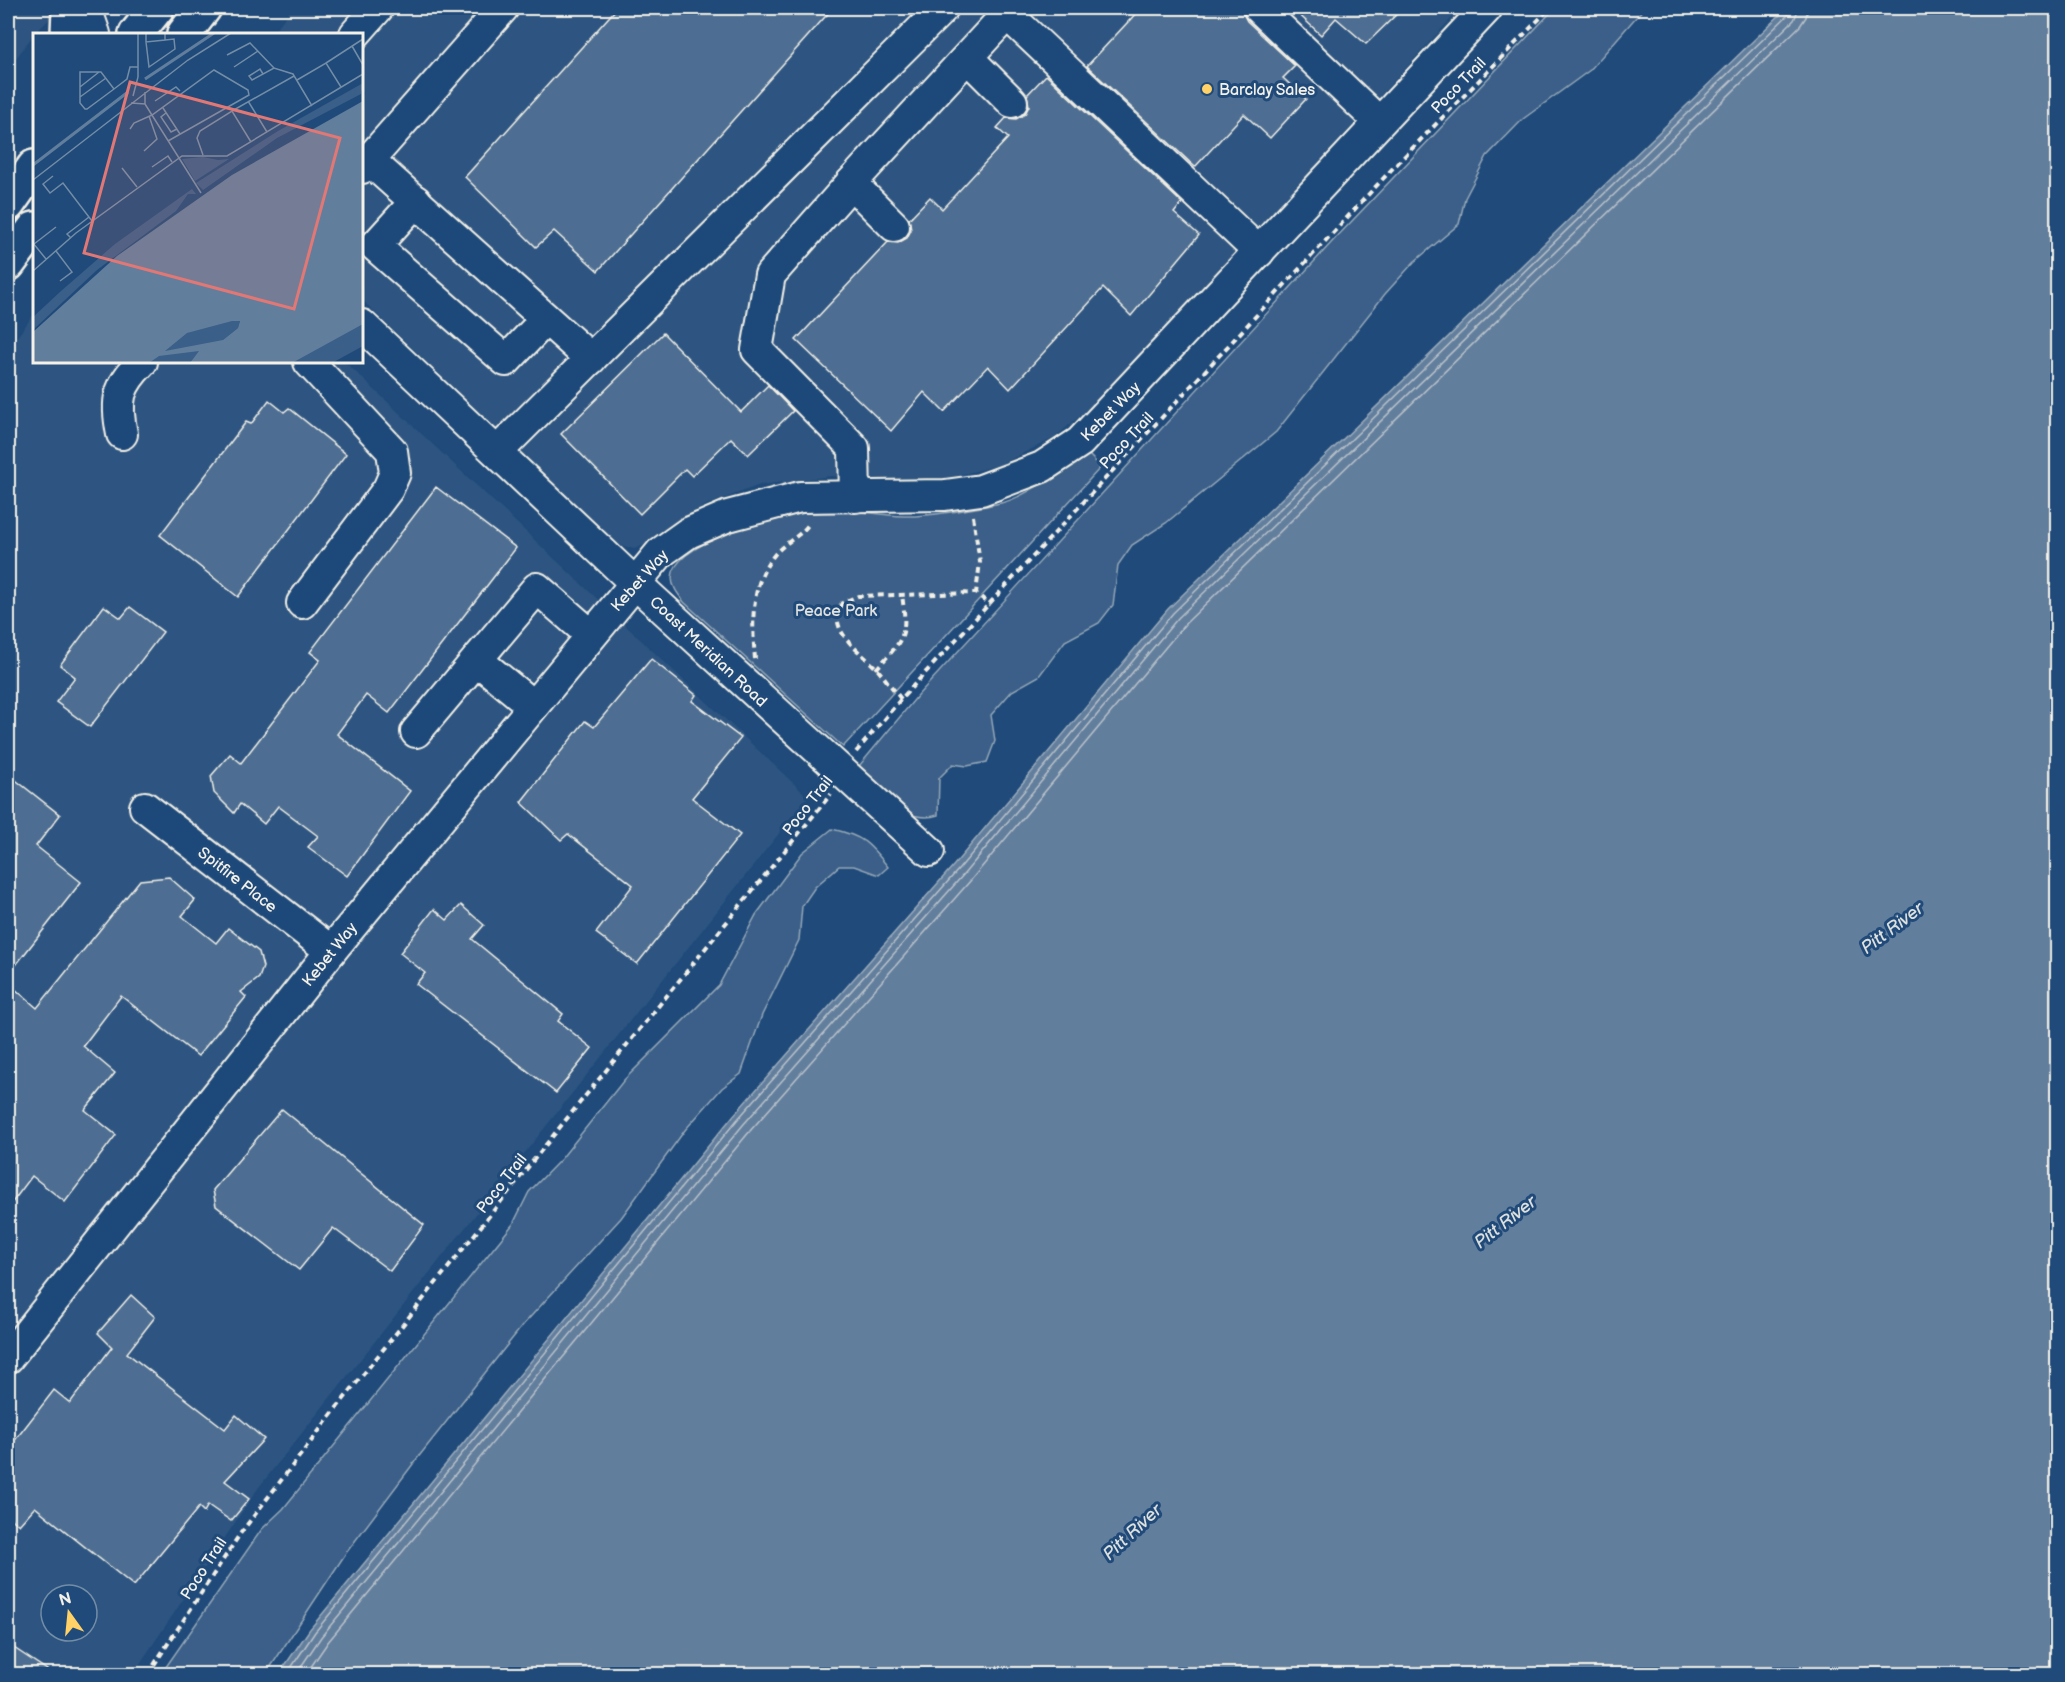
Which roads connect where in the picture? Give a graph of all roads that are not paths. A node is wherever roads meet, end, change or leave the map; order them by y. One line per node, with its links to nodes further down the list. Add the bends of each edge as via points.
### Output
1 (69, 8): 11 (highway)
2 (86, 8): 12 (street)
3 (157, 8): 13 (highway)
4 (204, 8): 14 (highway)
5 (378, 8): 15 (street)
6 (503, 8): 19 (street)
7 (943, 8): 30 (street)
8 (1259, 8): 18 (street)
9 (1487, 8): 18 (street, Kebet Way)
10 (1010, 11): 16 (street); 26 (street)
11 (68, 33)
12 (95, 33)
13 (137, 33)
14 (185, 33)
15 (356, 33)
16 (968, 58): 17 (street); 21 (street)
17 (1012, 102)
18 (1379, 122): 26 (street, Kebet Way)
19 (365, 164): 22 (street)
20 (33, 168): 23 (highway)
21 (851, 183): 24 (street); 35 (street, via 770,275 757,350 854,448)
22 (416, 201): 28 (street); 28 (street, via 375,246 506,361)
23 (8, 204)
24 (894, 226)
25 (33, 230): 27 (highway)
26 (1259, 252): 35 (street, Kebet Way, via 1080,442 1042,467 970,492)
27 (8, 264)
28 (546, 319): 30 (street)
29 (363, 326): 34 (street, Coast Meridian Road)
30 (591, 359): 34 (street)
31 (141, 363): 33 (street, via 120,389 117,403)
32 (310, 363): 37 (street, via 392,450 395,473 388,489)
33 (122, 434)
34 (497, 452): 36 (street, Coast Meridian Road)
35 (855, 497): 36 (street, Kebet Way, via 800,498 760,506 688,533 660,553)
36 (635, 582): 38 (street, Kebet Way); 43 (street, Coast Meridian Road)
37 (302, 603)
38 (591, 635): 39 (street, via 537,588); 40 (street, Kebet Way)
39 (477, 660): 40 (street); 41 (street)
40 (533, 706): 44 (street, Kebet Way)
41 (416, 732)
42 (146, 807): 44 (street, Spitfire Place)
43 (929, 851)
44 (331, 951): 45 (street, Kebet Way)
45 (8, 1358)

